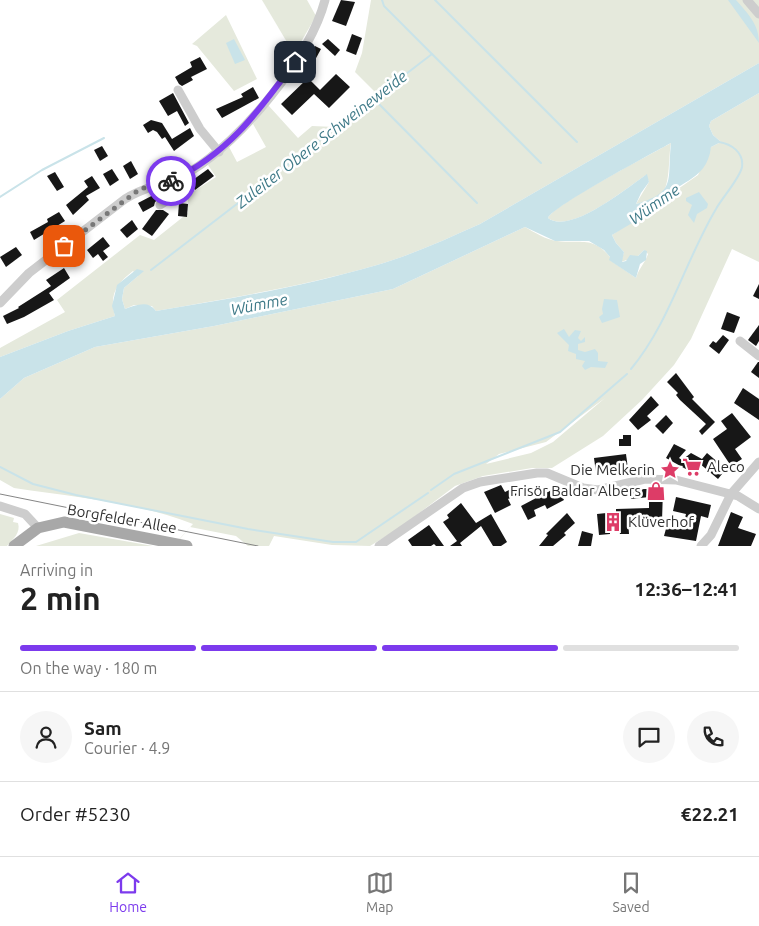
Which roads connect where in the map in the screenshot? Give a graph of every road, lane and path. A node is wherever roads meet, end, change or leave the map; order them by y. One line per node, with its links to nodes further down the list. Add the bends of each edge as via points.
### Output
1 (325, 0): 5 (street, via 309,40 295,62 254,118)
2 (747, 0): 3 (street)
3 (759, 14)
4 (178, 90): 5 (street, via 200,129)
5 (219, 152): 6 (street, via 190,172)
6 (164, 183): 7 (street, via 170,198); 8 (street, via 140,189 125,199 29,273)
7 (160, 205)
8 (0, 303)
9 (740, 341): 10 (street)
10 (759, 356)
11 (759, 462): 12 (street)
12 (731, 494): 14 (street); 18 (street, via 659,478 592,490 547,473 528,474 463,488); 19 (street, via 711,535)
13 (0, 506): 15 (street, via 25,514)
14 (759, 508)
15 (38, 528): 16 (main road); 17 (main road, Borgfelder Allee, via 67,522)
16 (14, 546)
17 (187, 546)
18 (379, 546)
19 (701, 546)

